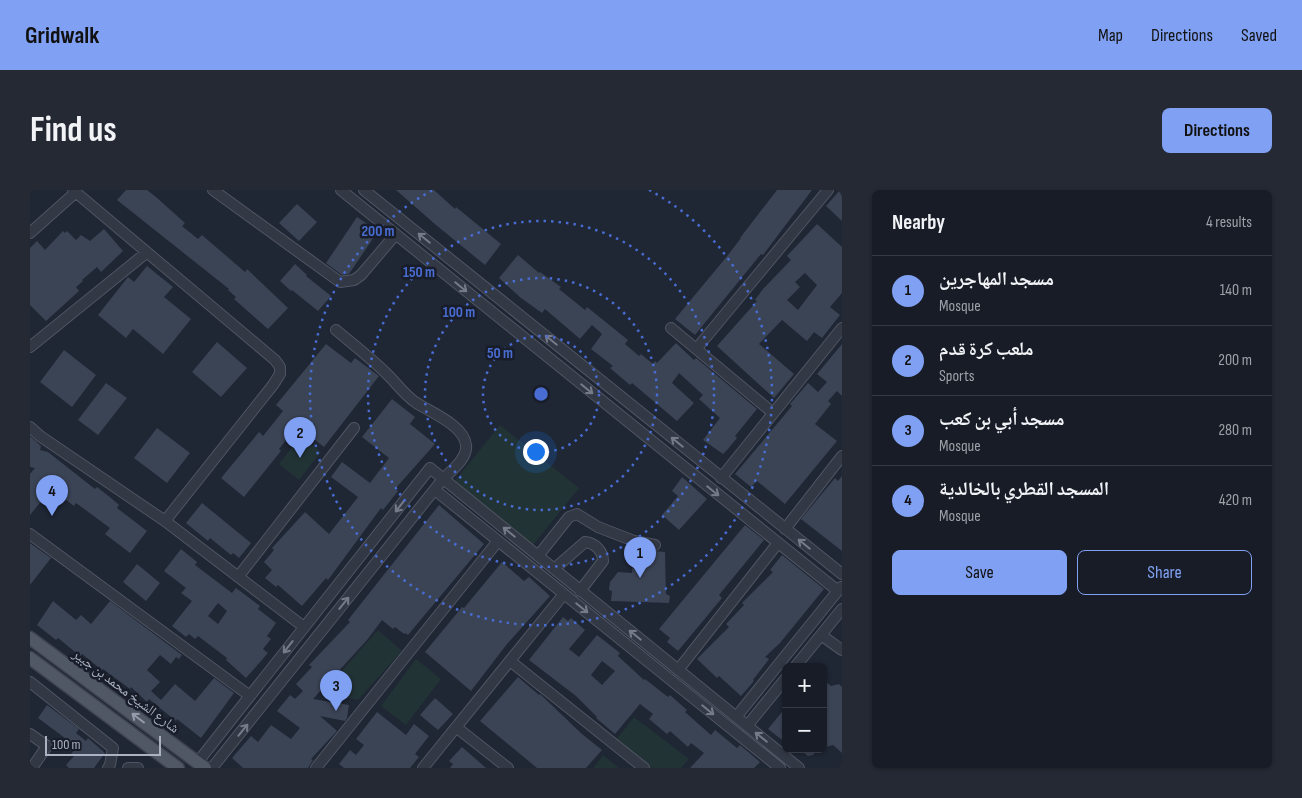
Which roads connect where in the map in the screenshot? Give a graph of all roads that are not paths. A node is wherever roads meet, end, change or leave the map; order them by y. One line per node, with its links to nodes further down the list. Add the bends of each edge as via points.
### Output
1 (213, 190): 7 (street, via 340,282 361,276)
2 (341, 190): 7 (street)
3 (364, 190): 18 (street, one-way to 3)
4 (828, 190): 13 (street)
5 (74, 191): 6 (street); 8 (street)
6 (30, 233)
7 (396, 234): 25 (street, one-way to 25)
8 (146, 253): 12 (street); 21 (street, via 280,367 280,374 273,385)
9 (671, 328): 13 (street)
10 (842, 328): 14 (street)
11 (336, 330): 19 (street, via 390,376 406,395 445,418 459,432 467,446 460,462)
12 (30, 347)
13 (696, 348): 14 (street)
14 (773, 413): 18 (street)
15 (30, 427): 21 (street)
16 (354, 428): 30 (street)
17 (842, 456): 22 (street)
18 (721, 478): 22 (street)
19 (443, 479): 20 (street); 27 (street, one-way to 19); 35 (street, one-way to 35, via 430,468)
20 (435, 490): 24 (street); 56 (street, one-way to 20)
21 (165, 521): 30 (street)
22 (784, 529): 29 (street, one-way to 22)
23 (30, 534): 45 (street)
24 (498, 540): 33 (street); 57 (street)
25 (778, 543): 31 (street); 42 (street)
26 (655, 544): 27 (street, via 634,541 598,527 577,514 569,517)
27 (538, 556): 28 (street)
28 (554, 569): 32 (street); 32 (street, via 585,542 599,550 602,560)
29 (842, 574)
30 (238, 577): 35 (street)
31 (840, 589): 46 (street)
32 (580, 590): 42 (street, one-way to 32)
33 (564, 594): 40 (street); 61 (street, one-way to 61)
34 (842, 609): 36 (street)
35 (304, 627): 45 (street, one-way to 45)
36 (821, 635): 38 (street); 41 (street)
37 (30, 638): 50 (main road, شارع الشيخ محمد بن جبير, one-way to 37)
38 (842, 650)
39 (30, 658): 55 (main road)
40 (510, 661): 48 (street); 60 (street)
41 (798, 663)
42 (678, 670): 46 (street)
43 (30, 682): 51 (street, via 113,748)
44 (782, 683): 47 (street)
45 (250, 696): 50 (street)
46 (736, 717): 47 (street)
47 (747, 726): 62 (street, one-way to 47)
48 (456, 727): 58 (street); 59 (street)
49 (30, 734): 52 (street, via 47,746)
50 (201, 765)
51 (109, 766)
52 (32, 768)
53 (128, 768): 54 (street)
54 (138, 768)
55 (178, 768)
56 (212, 768)
57 (316, 768)
58 (423, 768)
59 (508, 768)
60 (644, 768)
61 (780, 768)
62 (799, 768)

